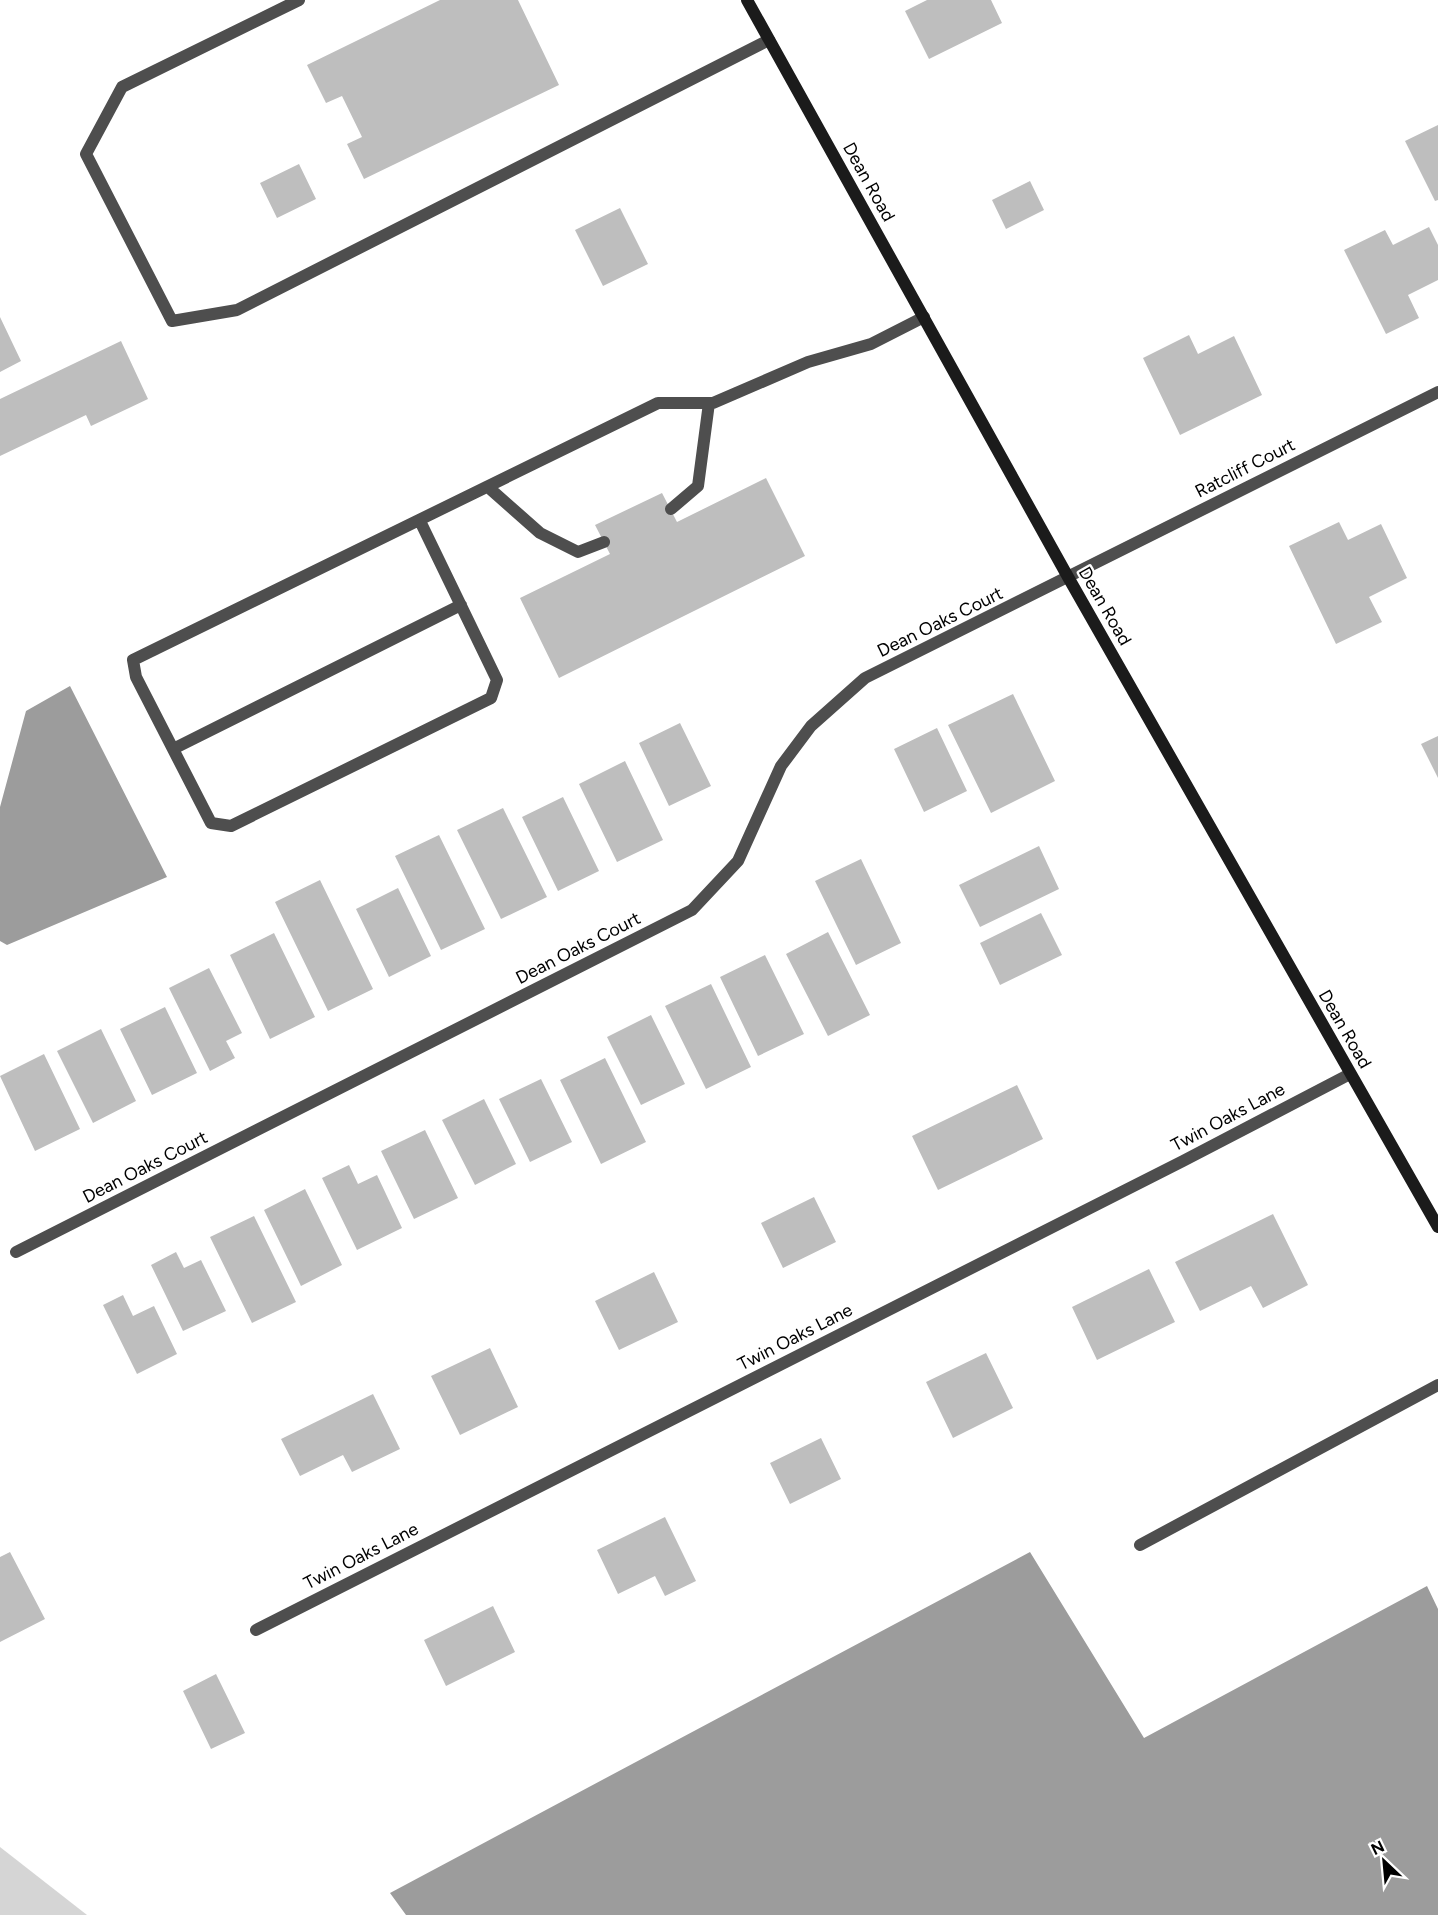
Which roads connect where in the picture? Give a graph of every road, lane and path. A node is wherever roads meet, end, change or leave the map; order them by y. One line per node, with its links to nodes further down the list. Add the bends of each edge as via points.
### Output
1 (299, 0): 3 (street, via 122,87 86,154 172,321 237,310)
2 (747, 0): 3 (main road, Dean Road)
3 (769, 40): 4 (main road, Dean Road)
4 (924, 317): 6 (street, via 872,344 808,362); 11 (main road, Dean Road)
5 (1438, 392): 11 (street, Ratcliff Court)
6 (709, 403): 7 (street, via 658,404); 8 (street, via 698,486)
7 (488, 487): 9 (street); 10 (street, via 540,533 578,552)
8 (671, 509)
9 (420, 521): 12 (street); 13 (street, via 133,660 136,677)
10 (604, 542)
11 (1068, 578): 14 (main road, Dean Road); 16 (street, Dean Oaks Court, via 865,678 811,726 781,766 738,861 692,910)
12 (461, 605): 13 (street); 13 (street, via 497,680 492,698 231,826 211,823)
13 (173, 749)
14 (1350, 1074): 15 (main road, Dean Road); 19 (street, Twin Oaks Lane)
15 (1438, 1227)
16 (16, 1252)
17 (1438, 1385): 18 (street)
18 (1140, 1545)
19 (255, 1630)

